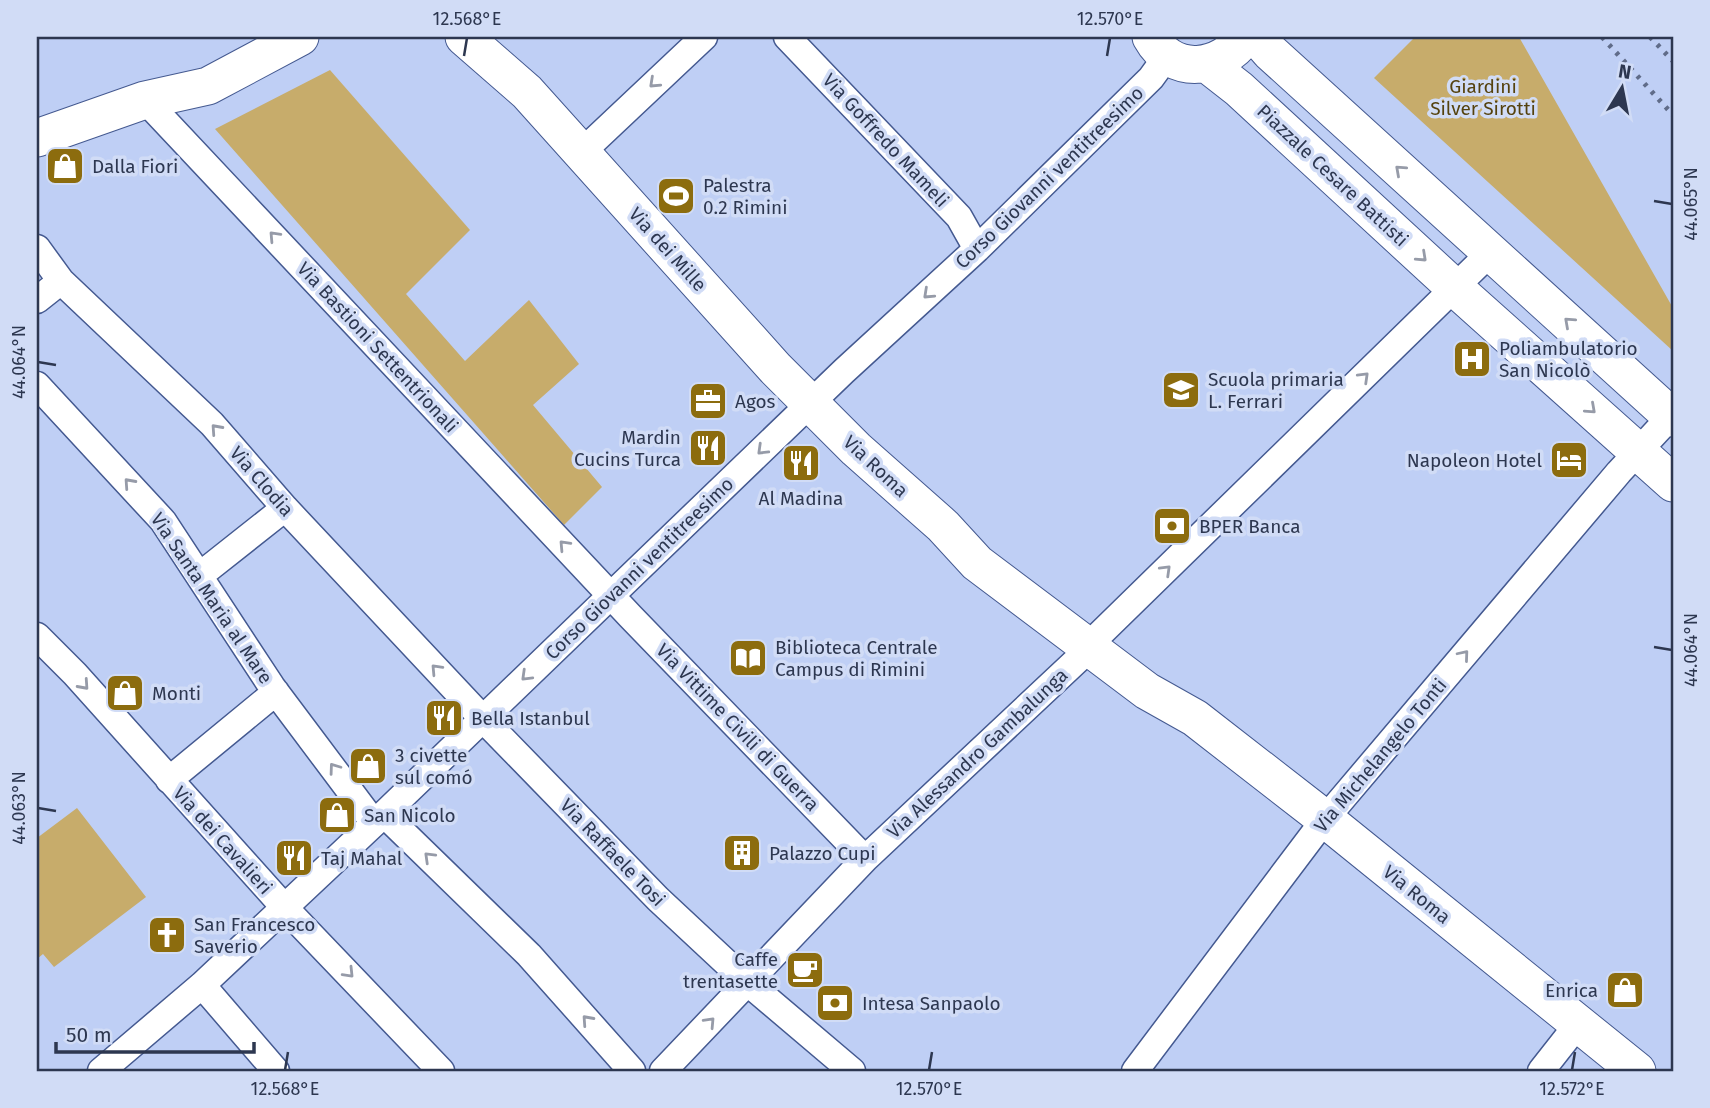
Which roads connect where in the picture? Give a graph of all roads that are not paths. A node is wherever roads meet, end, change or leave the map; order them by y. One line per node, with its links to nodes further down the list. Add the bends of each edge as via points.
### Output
1 (300, 37): 12 (main road, via 208,86)
2 (464, 37): 11 (main road, Via dei Mille)
3 (485, 37): 11 (main road, Via dei Mille)
4 (497, 37): 11 (main road, Via dei Mille, via 515,57)
5 (704, 37): 14 (street, one-way to 14)
6 (788, 37): 16 (street, Via Goffredo Mameli, via 959,217)
7 (1245, 37): 10 (main road, via 1234,51)
8 (1257, 37): 17 (main road, one-way to 8)
9 (1159, 46): 10 (main road, via 1183,63); 16 (street, Corso Giovanni ventitreesimo, via 1151,78)
10 (1207, 64): 19 (main road, Piazzale Cesare Battisti, one-way to 19, via 1240,89)
11 (527, 92): 14 (main road, Via dei Mille)
12 (145, 100): 13 (main road); 28 (street, Via Bastioni Settentrionali, one-way to 12)
13 (37, 138)
14 (582, 152): 22 (main road, Via dei Mille)
15 (37, 248): 18 (street, Via Clodia)
16 (977, 249): 22 (street, Corso Giovanni ventitreesimo, one-way to 22)
17 (1491, 252): 19 (street); 23 (main road, one-way to 17)
18 (61, 281): 20 (street); 26 (street, Via Clodia, one-way to 18, via 212,424)
19 (1456, 289): 24 (main road, Piazzale Cesare Battisti, one-way to 24); 30 (street, Via Alessandro Gambalunga, one-way to 19)
20 (37, 300)
21 (37, 385): 27 (street, Via Santa Maria al Mare, one-way to 21, via 163,521)
22 (812, 404): 28 (street, Corso Giovanni ventitreesimo, one-way to 28); 30 (main road, Via Roma, via 943,526 987,550)
23 (1672, 417): 24 (street)
24 (1639, 451): 25 (main road, Piazzale Cesare Battisti); 35 (street, Via Michelangelo Tonti, one-way to 24)
25 (1673, 483)
26 (285, 508): 27 (street); 32 (street, Via Clodia, one-way to 26)
27 (199, 576): 31 (street, Via Santa Maria al Mare)
28 (610, 594): 32 (street, Corso Giovanni ventitreesimo, one-way to 32); 36 (street, Via Vittime Civili di Guerra)
29 (37, 636): 33 (street, Via dei Cavalieri, one-way to 33)
30 (1095, 641): 35 (main road, Via Roma, via 1162,680 1195,718); 36 (street, Via Alessandro Gambalunga)
31 (276, 691): 33 (street); 34 (street, Via Santa Maria al Mare, one-way to 31)
32 (483, 719): 34 (street, Corso Giovanni ventitreesimo); 38 (street, Via Raffaele Tosi, via 658,899)
33 (169, 780): 37 (street, Via dei Cavalieri)
34 (379, 818): 37 (street, Corso Giovanni ventitreesimo); 44 (street, Via Santa Maria al Mare, one-way to 34, via 529,955)
35 (1325, 819): 40 (main road, Via Roma); 47 (street, Via Michelangelo Tonti)
36 (865, 859): 38 (street, Via Alessandro Gambalunga)
37 (284, 907): 39 (street, Corso Giovanni ventitreesimo); 43 (street, Via dei Cavalieri, one-way to 43)
38 (747, 982): 45 (street, Via Alessandro Gambalunga, one-way to 38); 46 (street, Via Raffaele Tosi)
39 (202, 985): 41 (street, Corso Giovanni ventitreesimo); 42 (street)
40 (1578, 1024): 48 (street); 49 (main road, Via Roma)
41 (101, 1071)
42 (276, 1071)
43 (441, 1071)
44 (632, 1071)
45 (663, 1071)
46 (852, 1071)
47 (1135, 1071)
48 (1541, 1071)
49 (1637, 1071)

